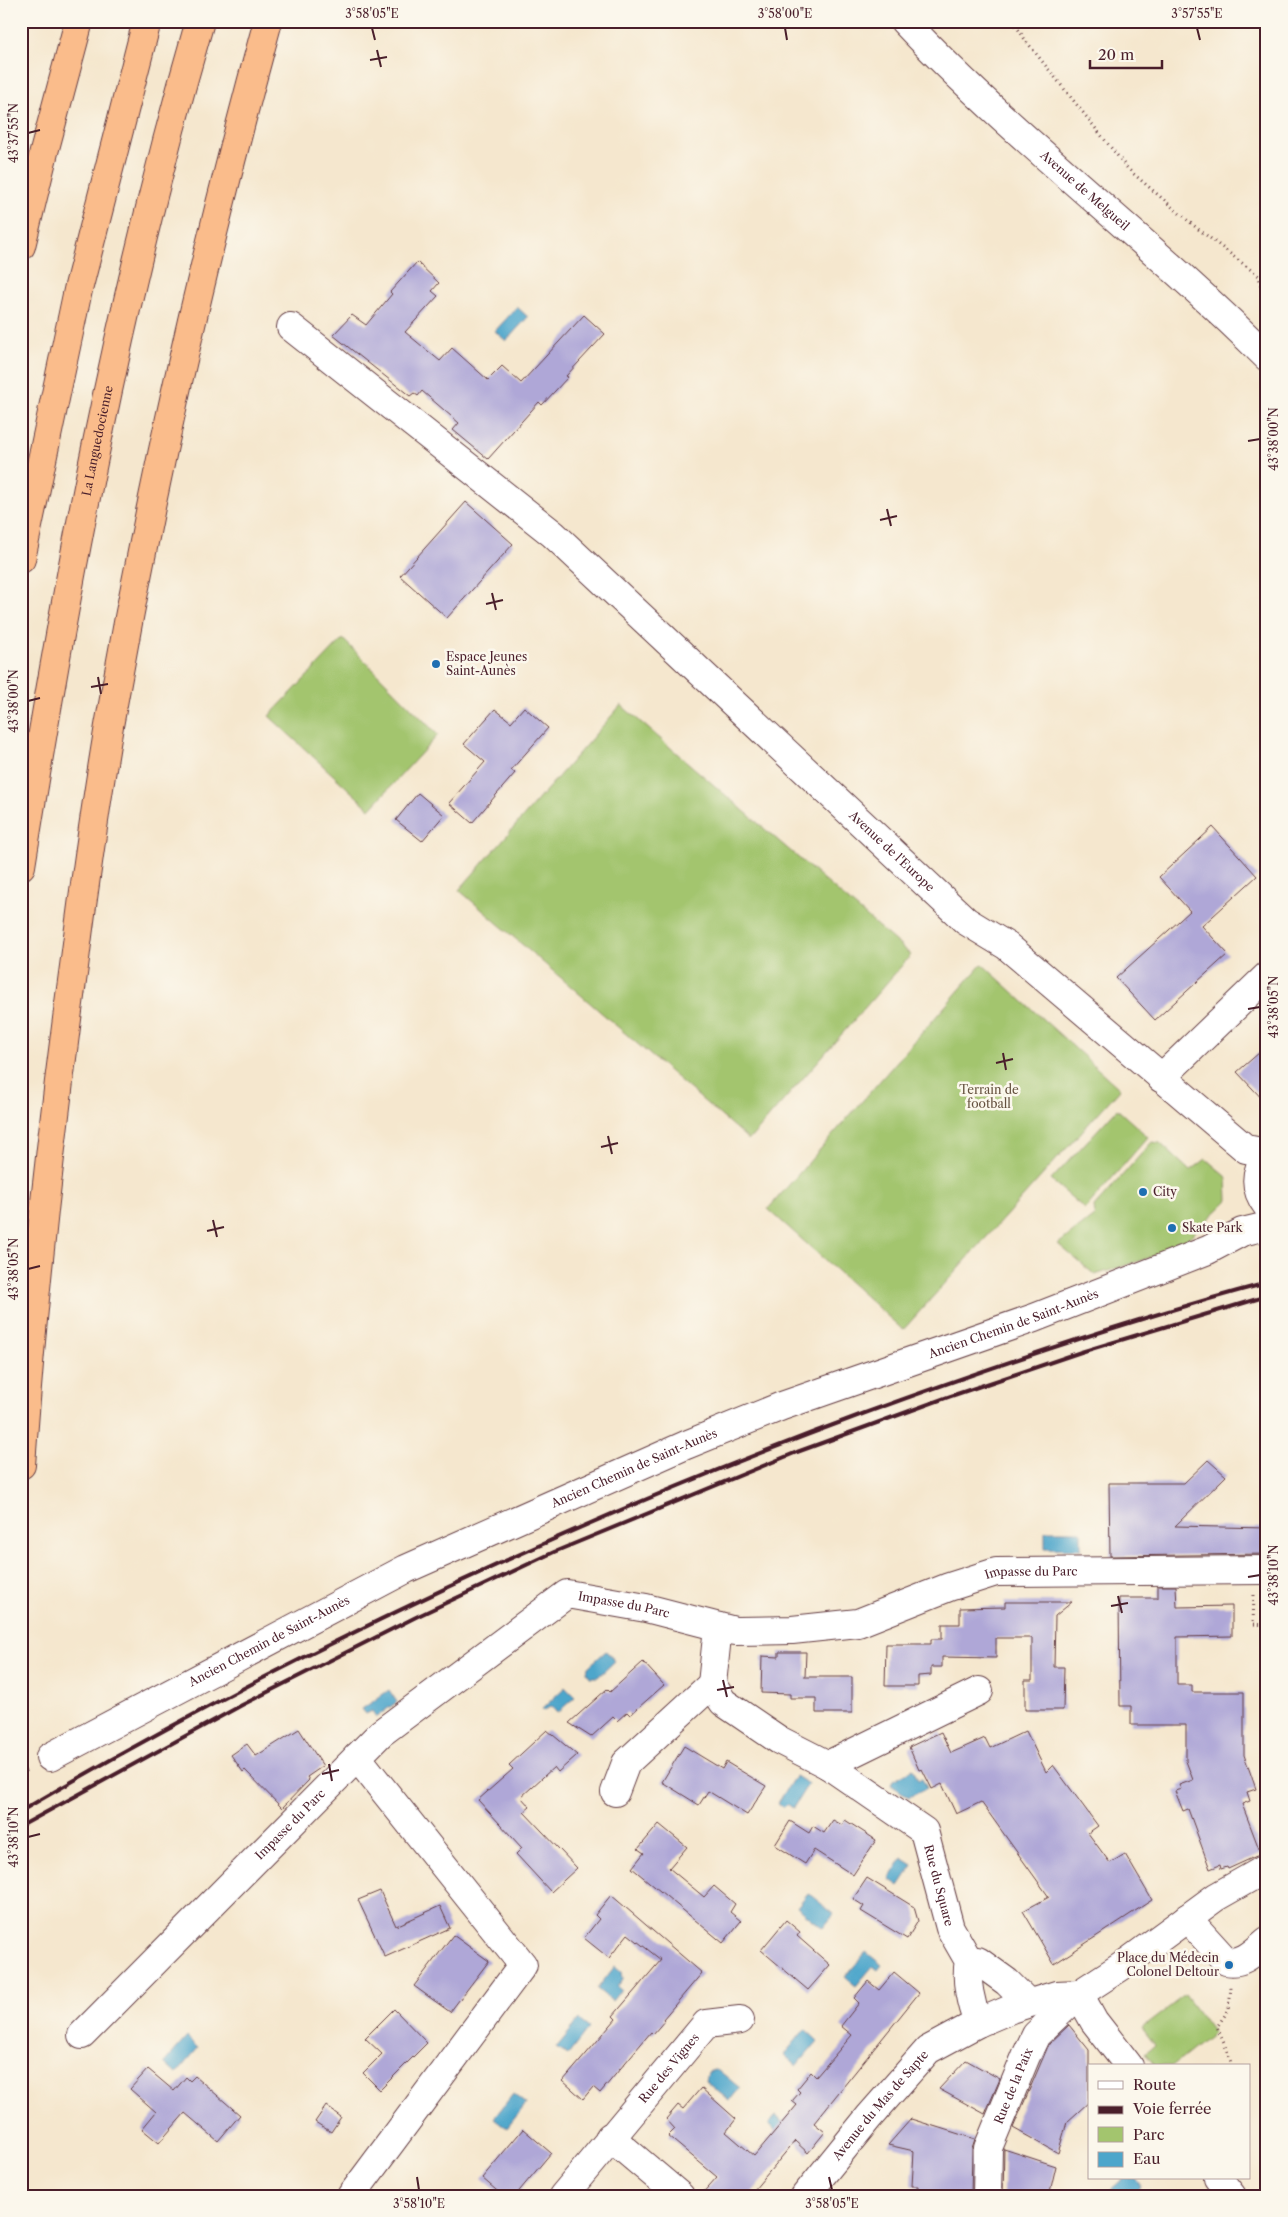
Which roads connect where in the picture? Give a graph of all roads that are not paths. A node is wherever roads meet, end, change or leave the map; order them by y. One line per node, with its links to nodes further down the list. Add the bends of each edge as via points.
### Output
1 (79, 21): 6 (highway)
2 (147, 21): 9 (highway, via 78,290)
3 (200, 21): 10 (highway, La Languedocienne, via 129,303 96,451 68,590)
4 (268, 21): 17 (highway, via 217,211 186,344 155,483 109,726 88,857 41,1232)
5 (904, 21): 8 (street, Avenue de Melgueil, via 992,106 1220,310)
6 (21, 246)
7 (291, 327): 13 (street, Avenue de l'Europe, via 552,534 966,921 1007,946)
8 (1267, 357)
9 (21, 559)
10 (21, 866)
11 (1267, 976): 13 (street)
12 (1267, 996): 13 (street)
13 (1166, 1082): 14 (street, Avenue de l'Europe)
14 (1260, 1152): 15 (street, Avenue de l'Europe)
15 (1261, 1196): 16 (street, Ancien Chemin de Saint-Aunès, via 1254,1214)
16 (1255, 1229): 22 (street, Ancien Chemin de Saint-Aunès, via 1034,1318 782,1406 668,1453 406,1569)
17 (21, 1465)
18 (1260, 1579): 19 (street, Impasse du Parc, via 996,1572 858,1623 792,1630 735,1631)
19 (718, 1627): 20 (street); 23 (street, Impasse du Parc, via 646,1608 566,1594 381,1733)
20 (712, 1684): 24 (street, Rue du Square, via 723,1702 779,1740); 25 (street, via 626,1763)
21 (979, 1691): 24 (street)
22 (50, 1757)
23 (358, 1757): 34 (street, Impasse du Parc); 39 (street, via 523,1965)
24 (828, 1765): 29 (street, Rue du Square, via 924,1831 950,1928)
25 (615, 1792)
26 (1267, 1868): 27 (street, Avenue du Mas de Sapte)
27 (1187, 1918): 28 (street, via 1226,1961 1244,1960); 30 (street, Avenue du Mas de Sapte)
28 (1267, 1941)
29 (969, 1962): 31 (street, via 978,1961 1007,1982); 33 (street, Rue du Square, via 967,1972)
30 (1079, 1994): 31 (street, Avenue du Mas de Sapte, via 1056,1995); 36 (street, via 1094,2021); 44 (street, Rue de la Paix, via 1036,2035 1026,2056 988,2148)
31 (1028, 2003): 33 (street, Avenue du Mas de Sapte)
32 (740, 2020): 37 (street, Rue des Vignes, via 706,2024)
33 (978, 2022): 35 (street, Avenue du Mas de Sapte)
34 (82, 2035)
35 (941, 2044): 42 (street, Avenue du Mas de Sapte, via 928,2050); 43 (street, Avenue du Mas de Sapte, via 938,2057)
36 (1128, 2064)
37 (610, 2137): 40 (street, Rue des Vignes); 41 (street)
38 (1220, 2180): 45 (street)
39 (351, 2196)
40 (563, 2196)
41 (680, 2196)
42 (805, 2196)
43 (816, 2196)
44 (987, 2196)
45 (1232, 2196)

